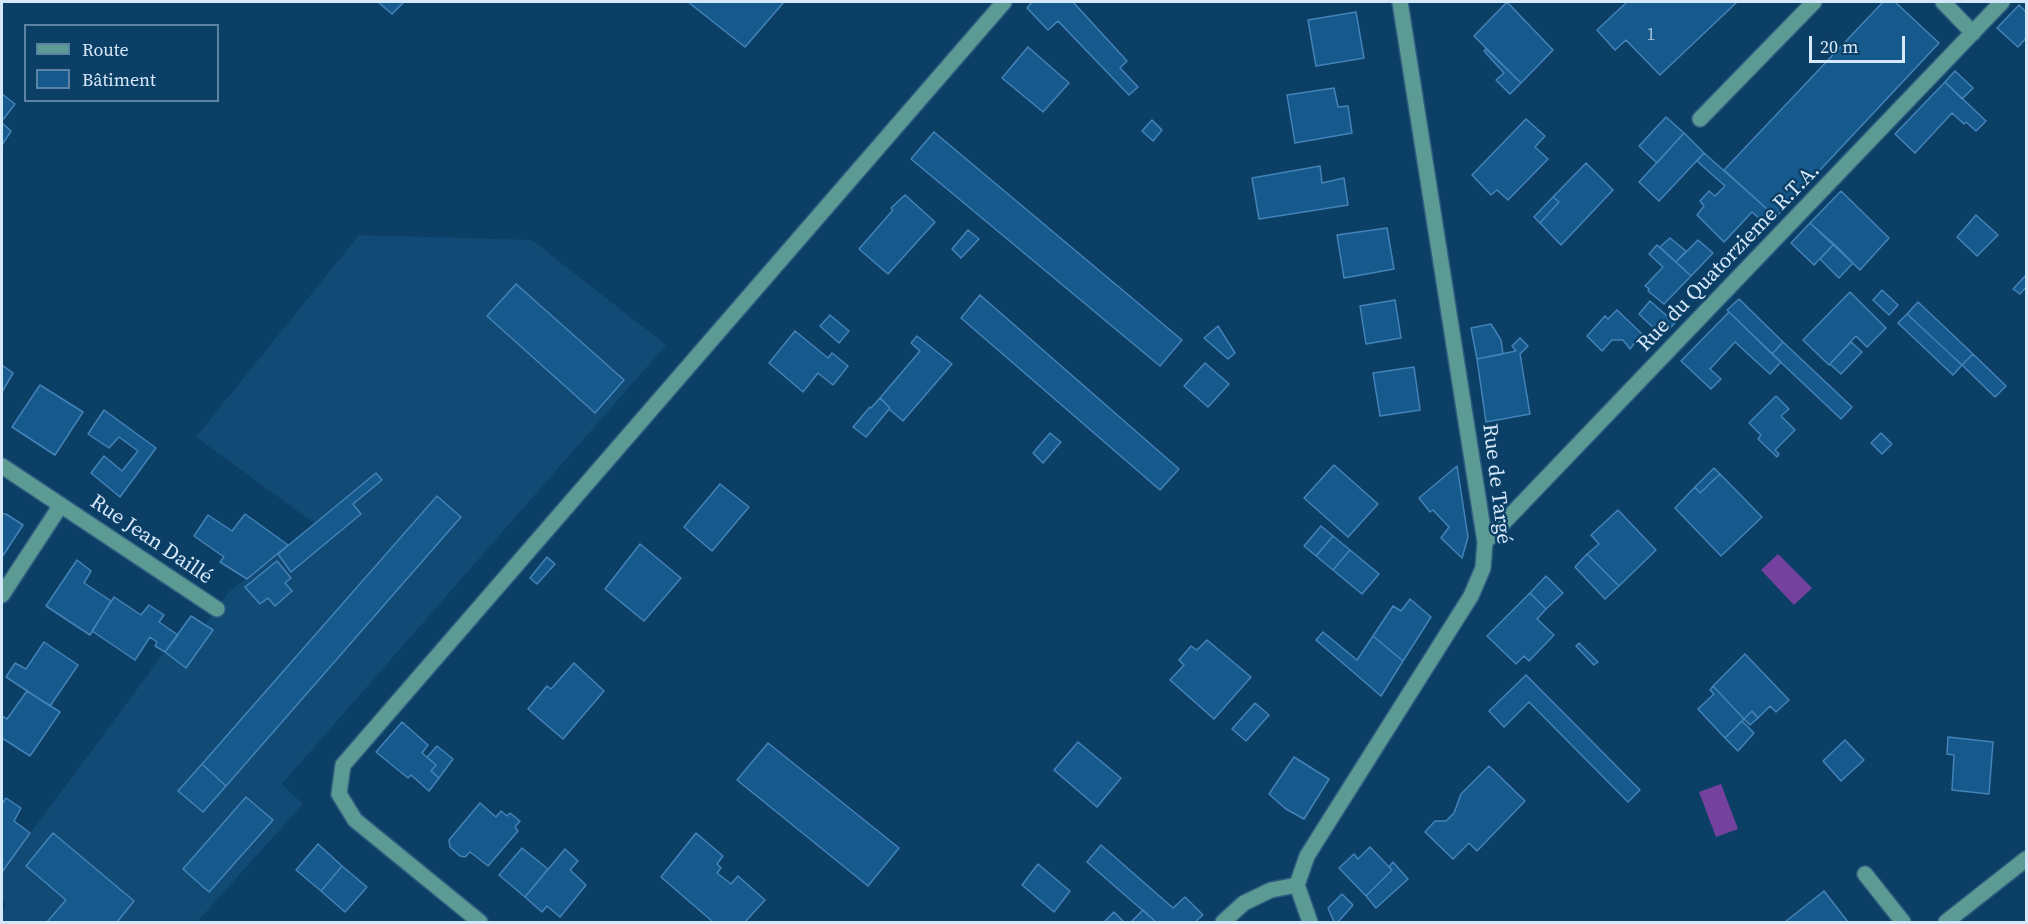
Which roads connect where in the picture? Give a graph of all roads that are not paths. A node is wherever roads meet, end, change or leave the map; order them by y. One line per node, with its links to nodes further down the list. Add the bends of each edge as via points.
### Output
1 (1004, 2): 16 (street, via 343,765 339,794 355,820)
2 (1400, 2): 10 (street, Rue de Targé)
3 (1814, 2): 7 (street)
4 (1943, 2): 6 (street)
5 (2002, 2): 6 (street, Rue du Quatorzieme R.T.A.)
6 (1972, 33): 10 (street, Rue du Quatorzieme R.T.A.)
7 (1700, 119)
8 (2, 466): 9 (street, Rue Jean Daillé)
9 (61, 505): 11 (street, Rue Jean Daillé); 12 (street, Rue Jean Daillé)
10 (1485, 542): 15 (street, Rue de Targé, via 1483,568 1471,596 1307,856)
11 (2, 596)
12 (217, 609)
13 (2026, 859): 20 (street)
14 (1865, 874): 19 (street)
15 (1297, 885): 17 (street, via 1270,890 1244,903); 18 (street)
16 (480, 922)
17 (1222, 922)
18 (1310, 922)
19 (1903, 922)
20 (1946, 922)

